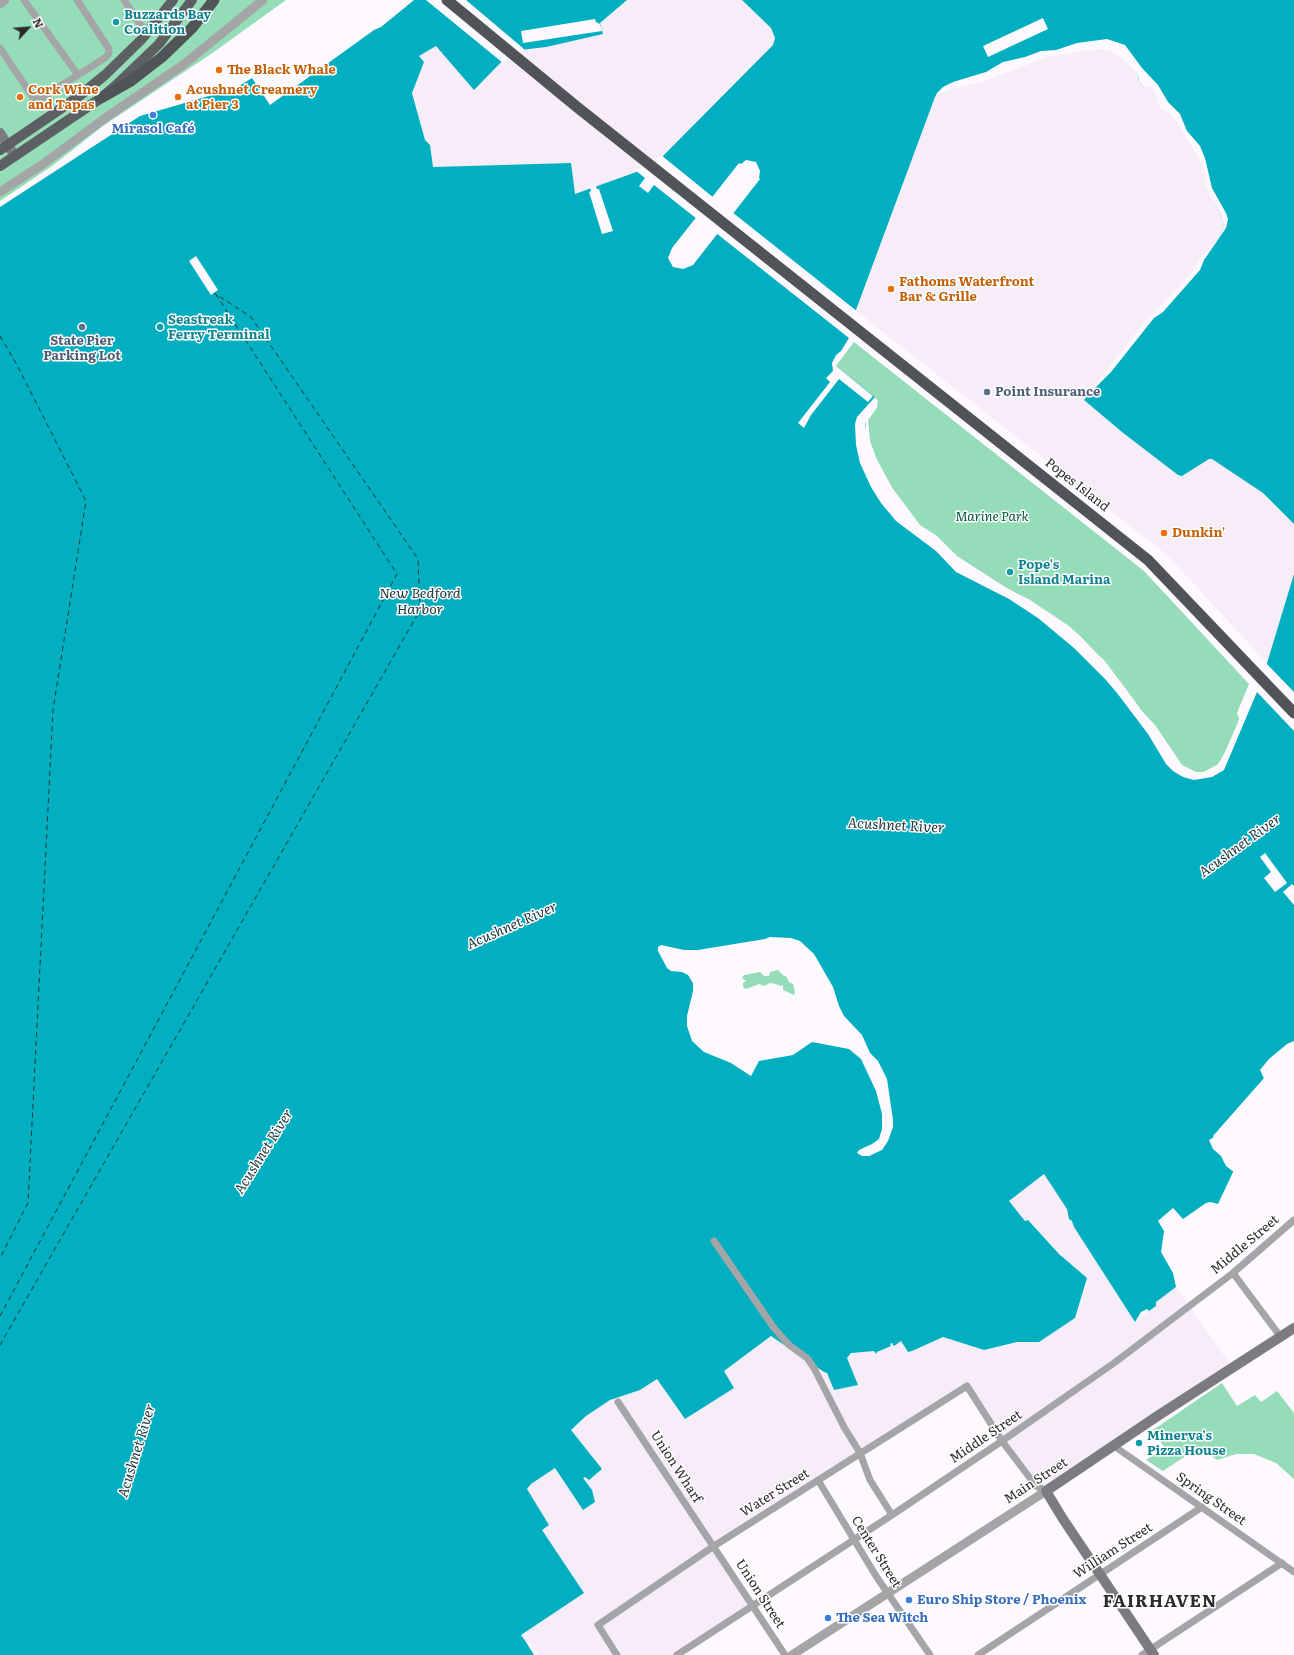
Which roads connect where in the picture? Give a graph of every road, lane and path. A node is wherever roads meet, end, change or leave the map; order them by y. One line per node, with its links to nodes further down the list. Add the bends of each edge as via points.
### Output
1 (5, 0): 10 (street)
2 (24, 0): 13 (street)
3 (77, 0): 13 (street, via 109,49 106,57)
4 (124, 0): 11 (street)
5 (174, 0): 16 (main road, via 142,39 105,75 78,97)
6 (192, 0): 14 (main road, via 180,18 138,66)
7 (214, 0): 14 (highway, via 192,28 162,57 131,81)
8 (263, 0): 19 (street, via 183,65)
9 (447, 0): 20 (highway, Popes Island, via 576,107 1148,560)
10 (0, 4)
11 (142, 27)
12 (0, 48): 13 (street, via 34,99 41,98)
13 (78, 75)
14 (101, 98): 17 (main road)
15 (0, 133): 16 (main road)
16 (4, 147): 17 (main road)
17 (15, 156): 18 (main road)
18 (0, 166)
19 (0, 192)
20 (1294, 713)
21 (1294, 1220): 23 (street, Middle Street)
22 (714, 1241): 29 (street, via 774,1328 788,1345 806,1358 814,1368)
23 (1233, 1274): 25 (street); 27 (street, Middle Street, via 1114,1363)
24 (1294, 1328): 25 (main road, Main Street)
25 (1280, 1336): 28 (main road, Main Street)
26 (618, 1402): 35 (street, Union Wharf)
27 (1002, 1441): 29 (street, Water Street, via 967,1386); 31 (street, via 1036,1486); 33 (street, Middle Street)
28 (1114, 1446): 31 (main road, Main Street); 32 (street, Spring Street)
29 (860, 1453): 30 (street, Water Street); 33 (street, via 870,1480)
30 (818, 1480): 34 (street, Center Street); 35 (street, Water Street)
31 (1046, 1491): 38 (main road); 39 (street, Main Street)
32 (1202, 1507): 36 (street, Spring Street); 38 (street, William Street)
33 (892, 1515): 34 (street, Middle Street)
34 (854, 1541): 39 (street, Center Street); 40 (street, Middle Street)
35 (714, 1546): 40 (street, Union Street); 42 (street, Water Street, via 598,1624)
36 (1282, 1563): 37 (street, Spring Street); 41 (street)
37 (1294, 1572)
38 (1100, 1575): 41 (main road); 47 (street, William Street)
39 (887, 1594): 45 (street, Main Street); 46 (street, Center Street)
40 (753, 1606): 43 (street, Middle Street); 44 (street, Union Street)
41 (1149, 1653)
42 (617, 1655)
43 (677, 1655)
44 (785, 1655)
45 (792, 1655)
46 (930, 1655)
47 (978, 1655)

